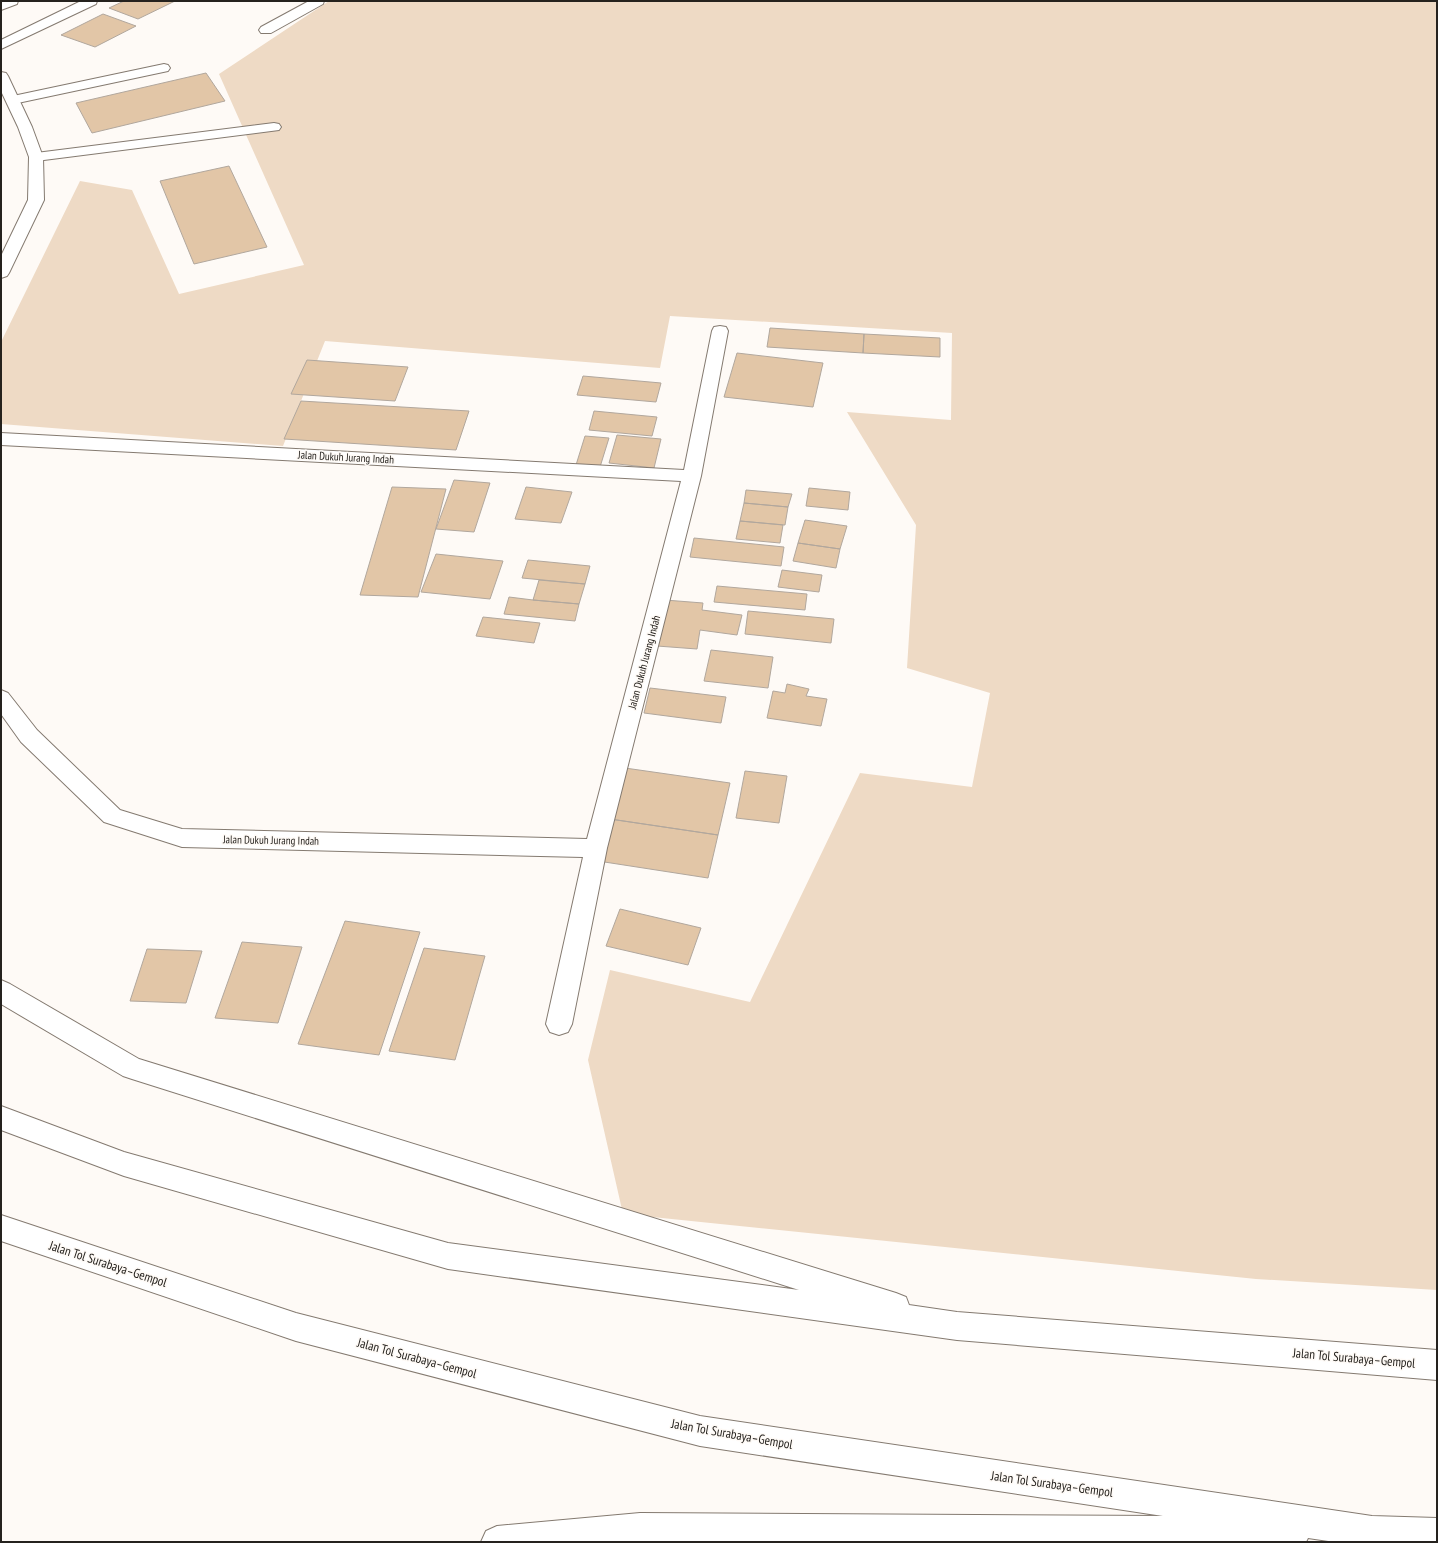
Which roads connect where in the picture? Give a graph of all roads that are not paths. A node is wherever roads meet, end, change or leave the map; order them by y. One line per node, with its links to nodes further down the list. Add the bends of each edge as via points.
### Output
1 (12, 1): 4 (main road)
2 (90, 1): 6 (main road)
3 (318, 1): 5 (main road)
4 (1, 6)
5 (266, 30)
6 (1, 45)
7 (164, 68): 9 (lane)
8 (1, 76): 9 (main road)
9 (13, 100): 11 (main road)
10 (274, 127): 11 (lane)
11 (36, 157): 12 (main road, via 36,200)
12 (1, 273)
13 (720, 331): 15 (main road, Jalan Dukuh Jurang Indah)
14 (1, 439): 15 (main road, Jalan Dukuh Jurang Indah)
15 (692, 476): 17 (main road, Jalan Dukuh Jurang Indah)
16 (1, 698): 17 (main road, Jalan Dukuh Jurang Indah, via 29,736 112,816 182,838)
17 (596, 848): 19 (main road, Jalan Dukuh Jurang Indah)
18 (1, 991): 22 (main road, via 132,1068)
19 (559, 1024)
20 (1, 1118): 22 (main road, Jalan Tol Surabaya–Gempol, via 124,1164 448,1256)
21 (1, 1228): 24 (main road, Jalan Tol Surabaya–Gempol, via 296,1327 700,1432)
22 (957, 1326): 23 (main road, Jalan Tol Surabaya–Gempol)
23 (1437, 1365)
24 (1372, 1532): 25 (main road, Jalan Tol Surabaya–Gempol); 26 (main road, via 640,1530)
25 (1437, 1534)
26 (497, 1542)

